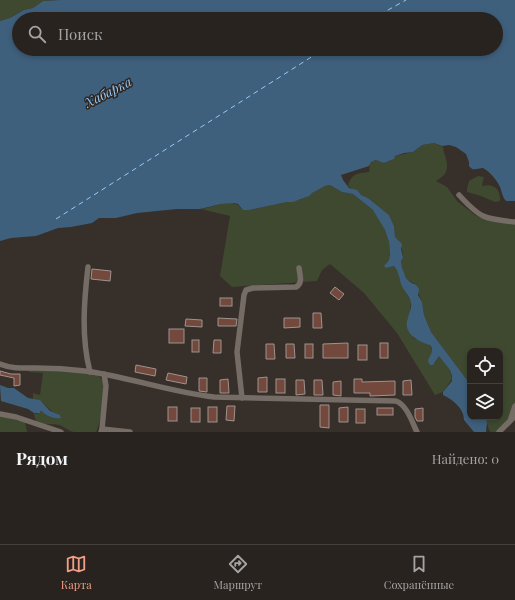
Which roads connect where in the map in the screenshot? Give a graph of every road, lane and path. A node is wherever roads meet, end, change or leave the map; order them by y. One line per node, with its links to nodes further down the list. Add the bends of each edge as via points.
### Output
1 (459, 195): 2 (street, via 480,215 494,220)
2 (515, 222)
3 (88, 266): 6 (street, via 83,307)
4 (299, 268): 8 (street, via 301,280 296,287 246,290 237,352)
5 (0, 364): 6 (street, via 14,368)
6 (90, 372): 7 (street)
7 (104, 374): 8 (street, via 196,395); 13 (street, via 106,386)
8 (242, 398): 16 (street, via 396,401 405,409)
9 (515, 406): 12 (street)
10 (0, 414): 14 (street)
11 (515, 416): 12 (street)
12 (510, 420): 17 (street)
13 (102, 430): 15 (street)
14 (61, 432)
15 (130, 432)
16 (417, 432)
17 (499, 432)

